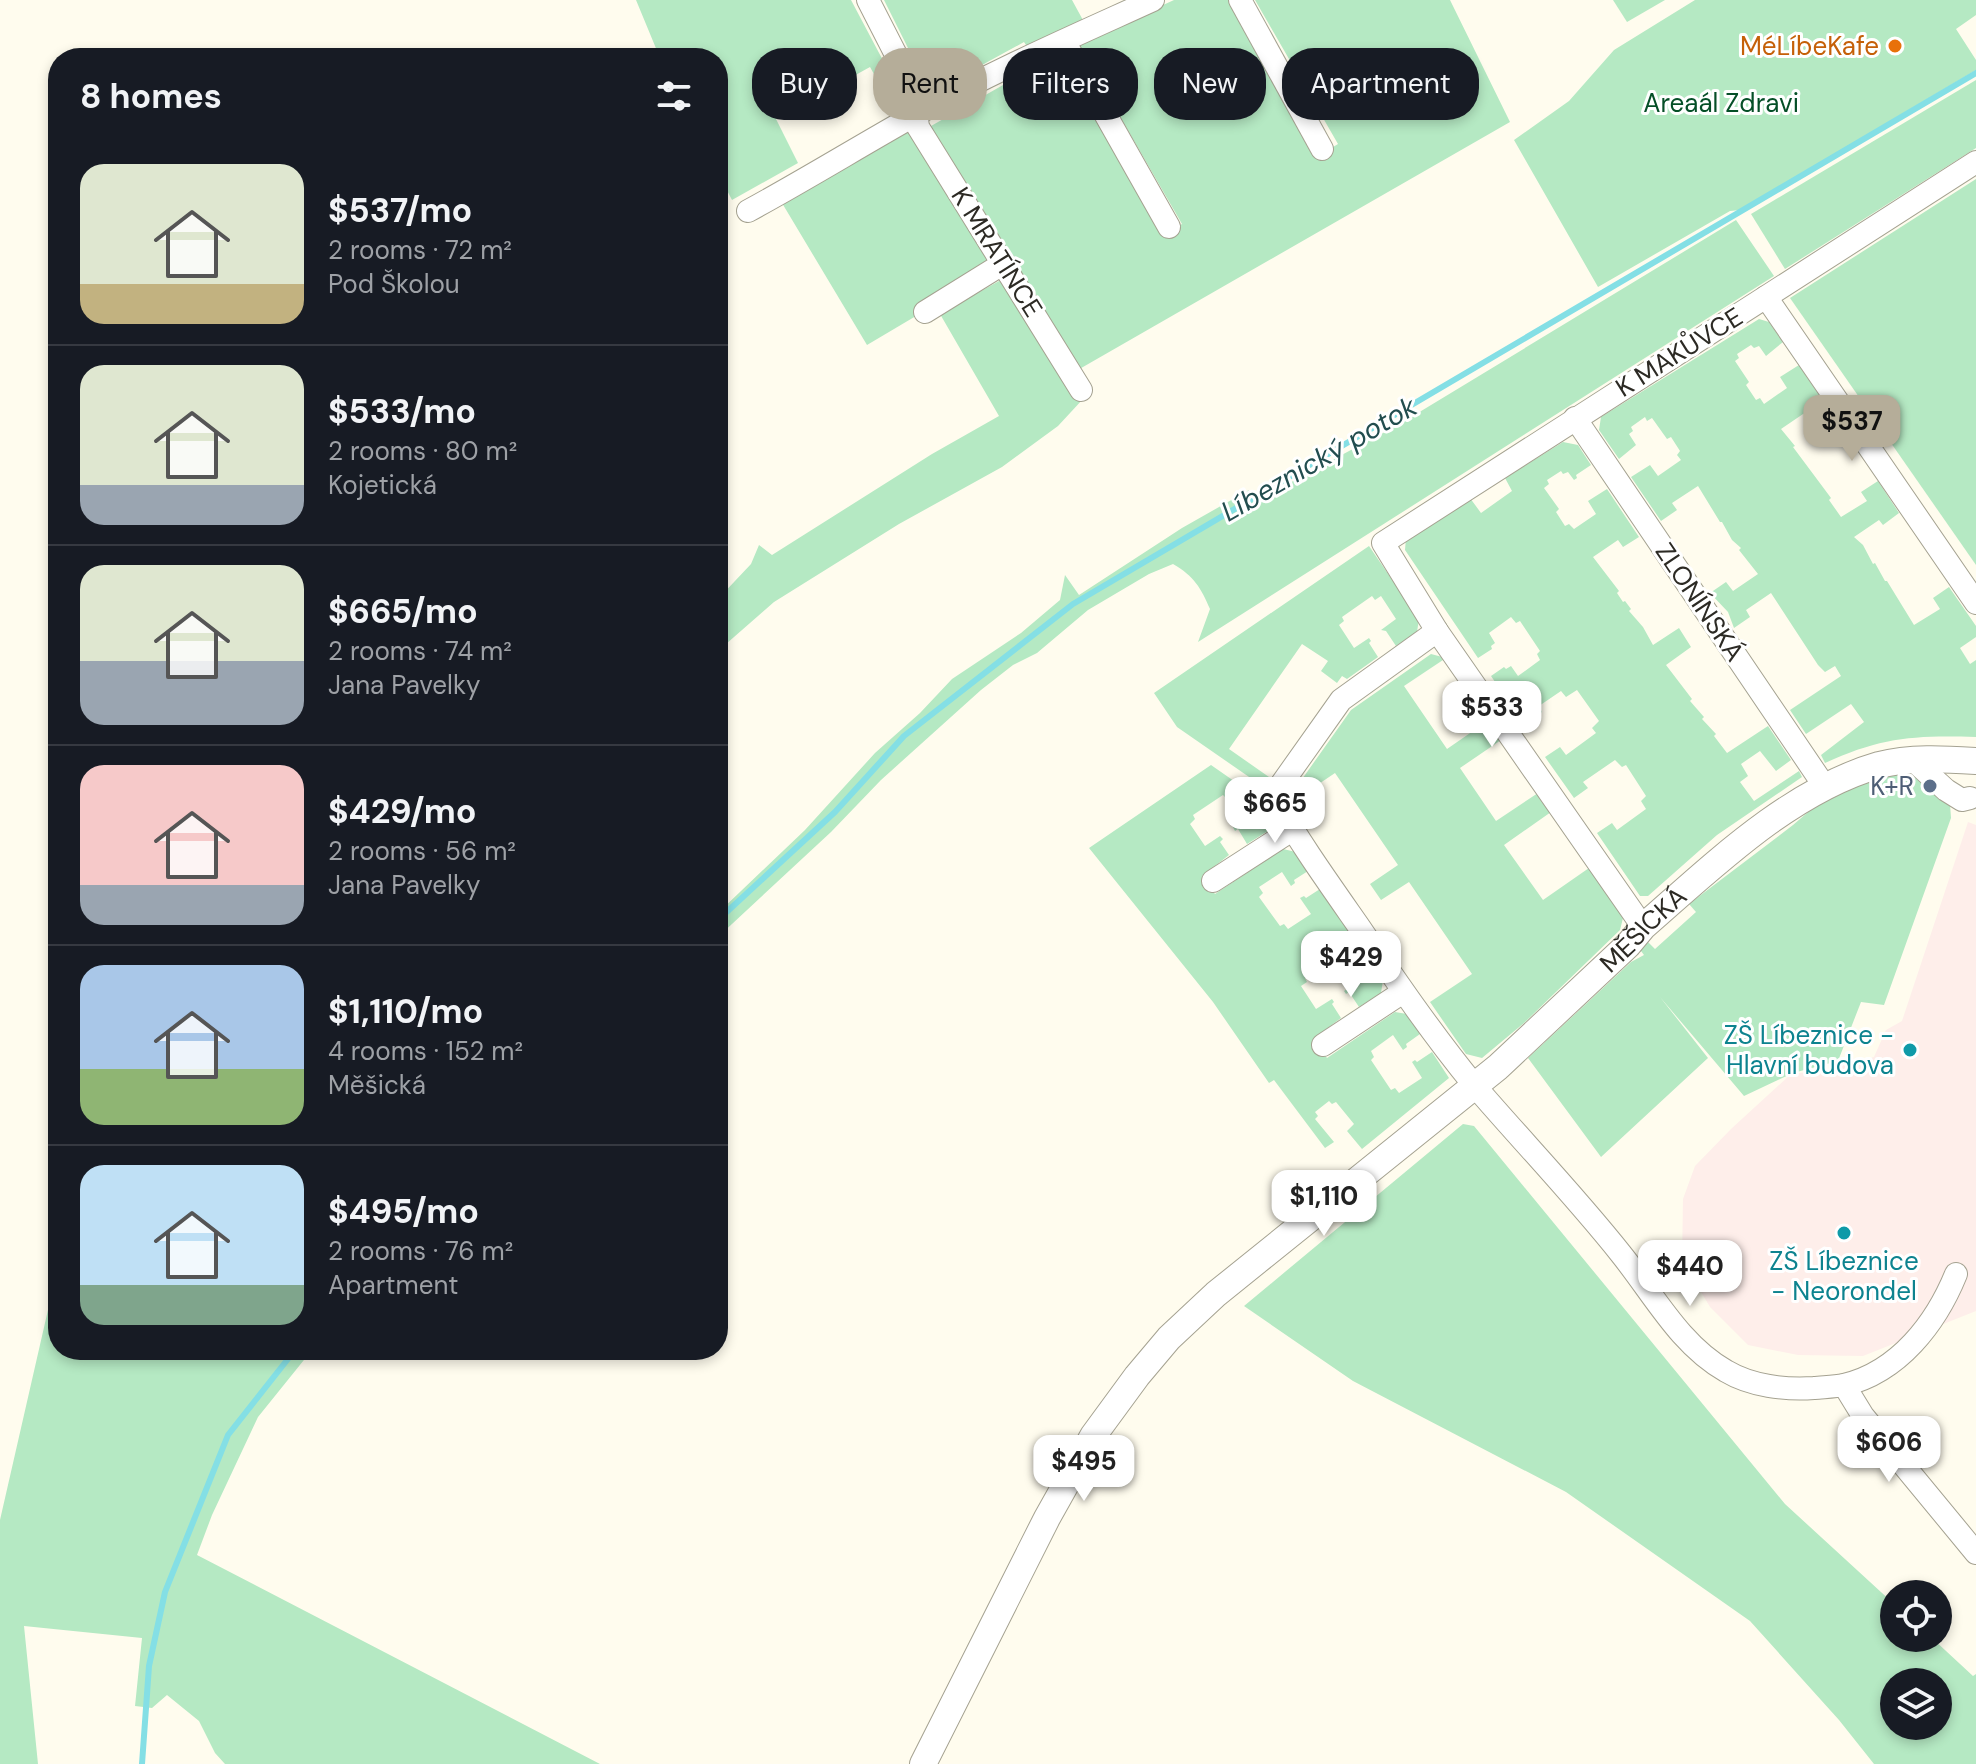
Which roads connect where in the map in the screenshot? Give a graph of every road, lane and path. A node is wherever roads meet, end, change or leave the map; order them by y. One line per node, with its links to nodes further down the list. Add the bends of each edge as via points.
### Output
1 (868, 0): 5 (street, K MRATÍNCE)
2 (1153, 0): 4 (street)
3 (1240, 0): 9 (street)
4 (1064, 41): 6 (street); 12 (street)
5 (893, 48)
6 (987, 79)
7 (907, 120): 11 (street)
8 (918, 120): 13 (street, K MRATÍNCE)
9 (1322, 149)
10 (1976, 162): 14 (street, K MAKŮVCE)
11 (748, 211)
12 (1169, 227)
13 (1004, 263): 15 (street); 16 (street, K MRATÍNCE)
14 (1766, 297): 17 (street, K MAKŮVCE); 18 (street)
15 (925, 312)
16 (1081, 390)
17 (1575, 418): 19 (street, K MAKŮVCE, via 1383,543); 22 (street, ZLONÍNSKÁ)
18 (1974, 597)
19 (1437, 631): 24 (street, via 1341,700 1273,796); 26 (street)
20 (1912, 759): 21 (street, MĚŠICKÁ); 22 (street, MĚŠICKÁ, via 1880,765); 23 (street, via 1946,790)
21 (1972, 761): 23 (street)
22 (1825, 787): 26 (street, MĚŠICKÁ, via 1760,828)
23 (1973, 800)
24 (1292, 830): 25 (street); 27 (street)
25 (1213, 881)
26 (1643, 927): 29 (street, MĚŠICKÁ)
27 (1403, 992): 28 (street); 29 (street)
28 (1323, 1045)
29 (1475, 1085): 31 (street, via 1622,1255 1693,1347 1726,1372 1764,1386); 33 (street, MĚŠICKÁ, via 1216,1294 1169,1338 1128,1388 1093,1436 1047,1518)
30 (1956, 1274): 31 (street, via 1929,1326 1897,1358)
31 (1844, 1385): 32 (street, via 1863,1416)
32 (1976, 1553)
33 (923, 1764)

